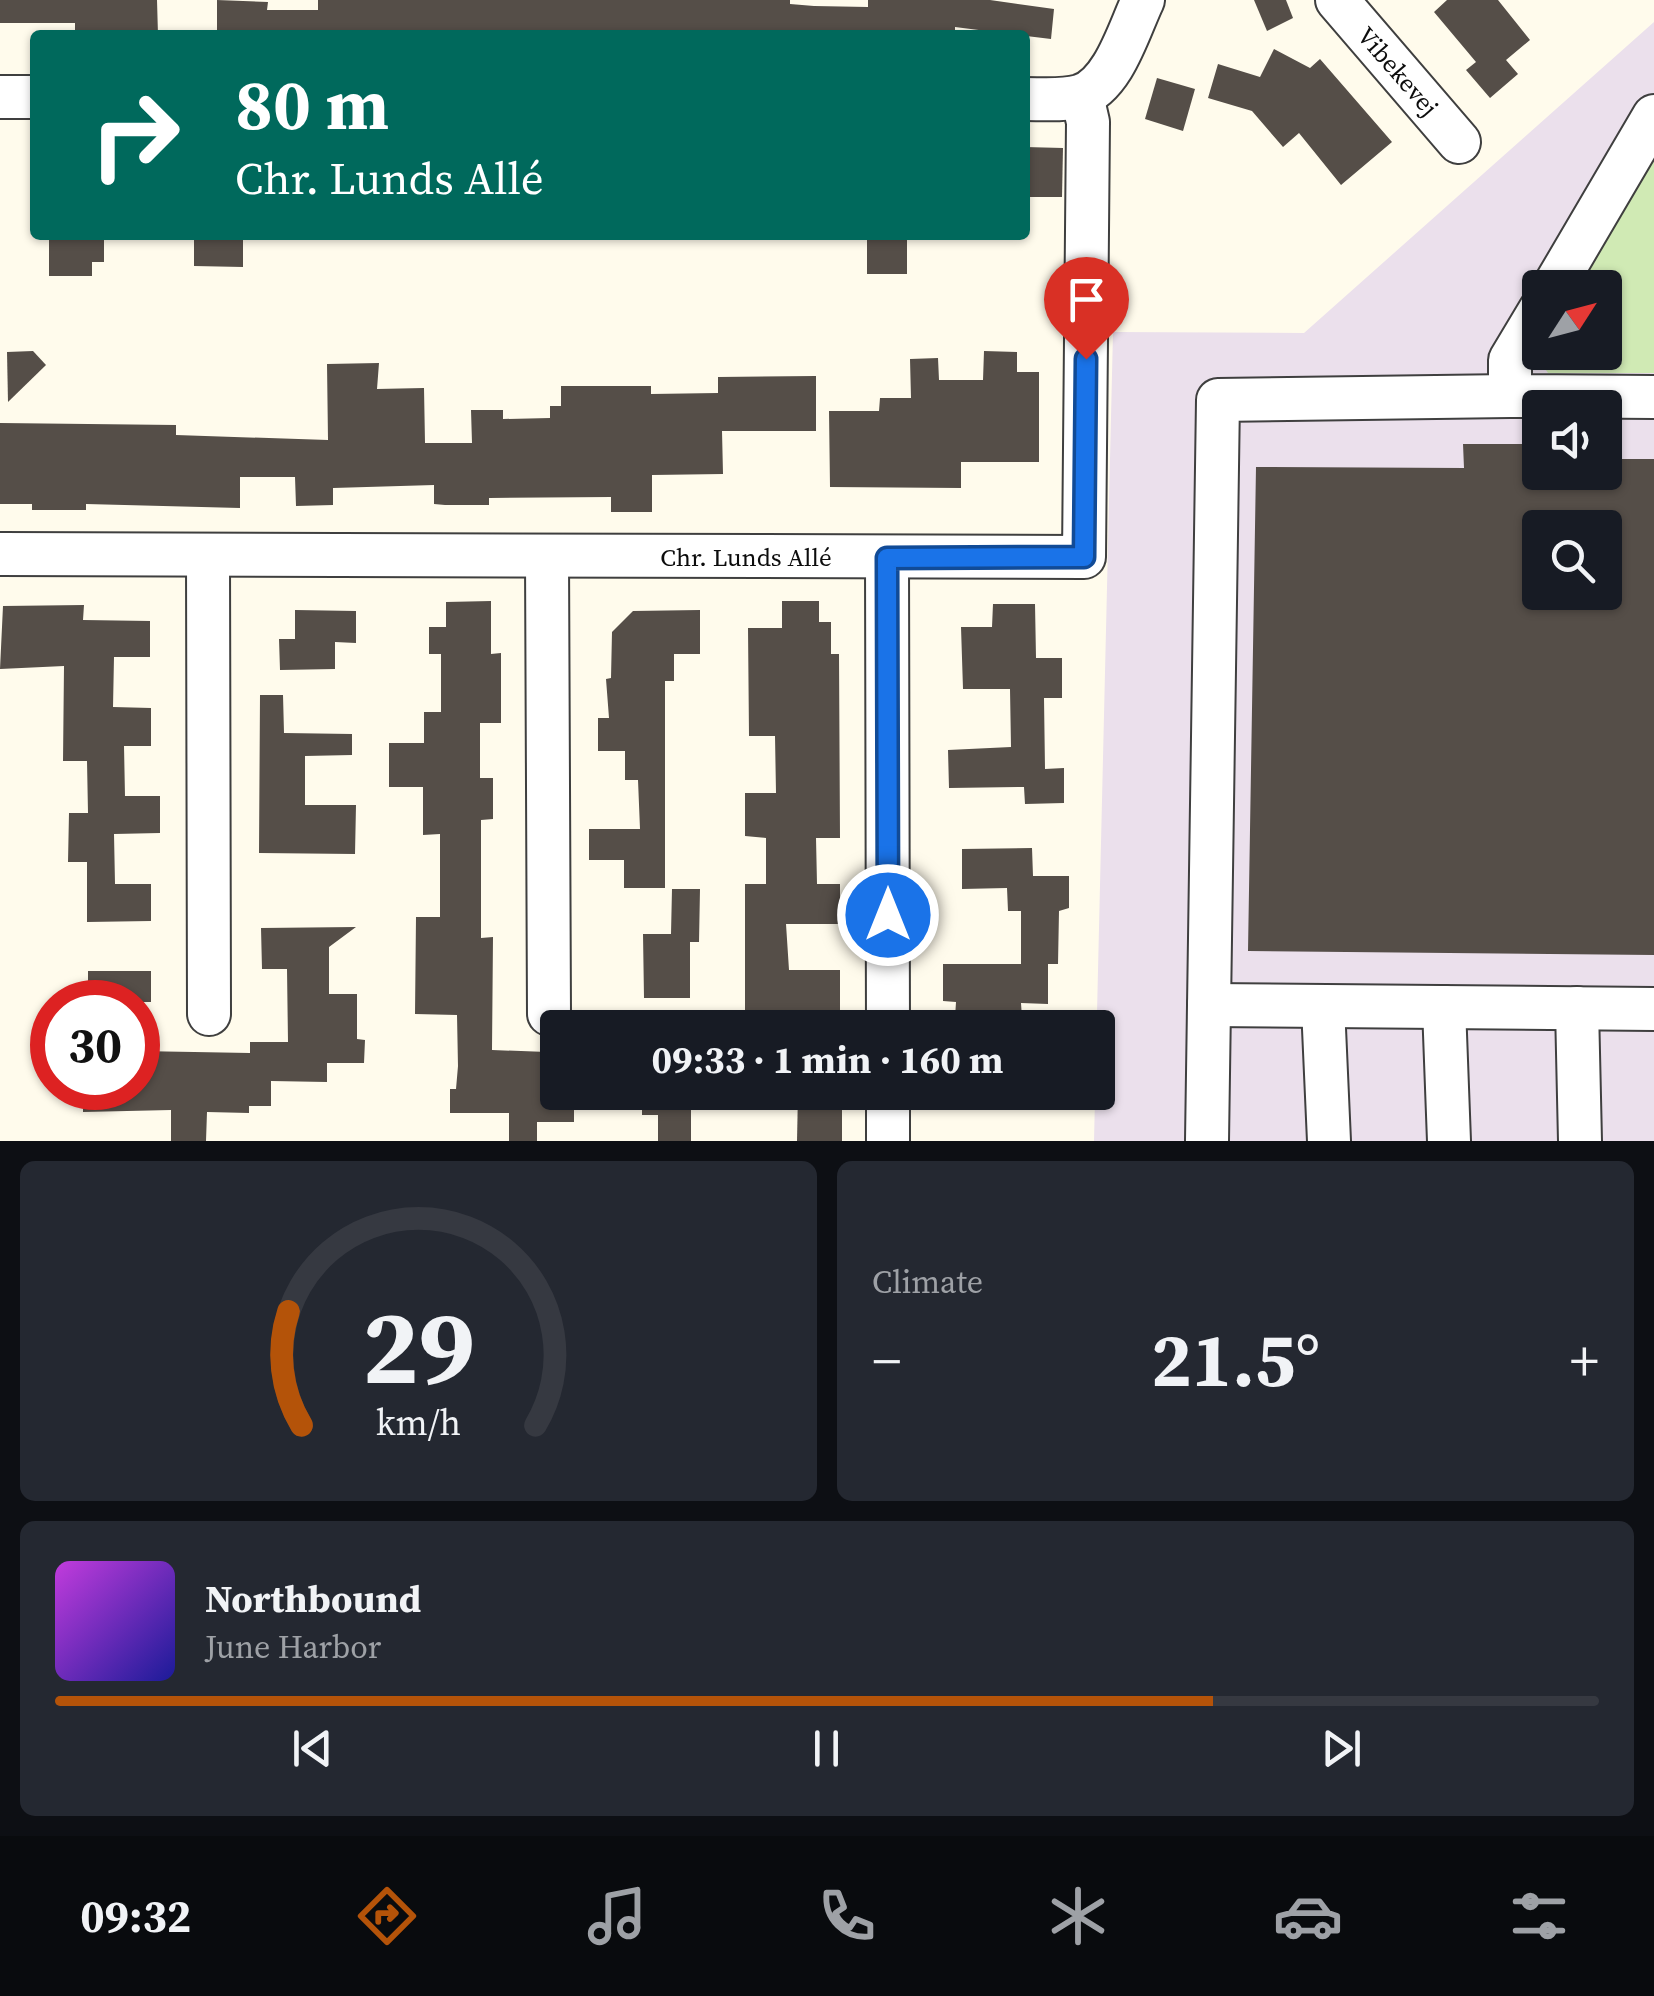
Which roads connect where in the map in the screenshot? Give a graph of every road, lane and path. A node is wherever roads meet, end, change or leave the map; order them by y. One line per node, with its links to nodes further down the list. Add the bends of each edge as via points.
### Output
1 (1143, 0): 5 (street, via 1114,63)
2 (1337, 0): 8 (street, Vibekevej)
3 (0, 96): 4 (street)
4 (30, 96)
5 (1082, 96): 6 (street); 16 (street, Chr. Lunds Allé, via 1088,122 1084,557)
6 (1030, 98)
7 (1654, 116): 9 (street)
8 (1459, 142)
9 (1564, 270)
10 (1522, 340): 11 (street, via 1510,360)
11 (1510, 396): 12 (street); 17 (street, via 1218,400)
12 (1654, 397)
13 (0, 554): 14 (street, Chr. Lunds Allé)
14 (208, 557): 15 (street, Chr. Lunds Allé); 24 (street)
15 (546, 557): 16 (street, Chr. Lunds Allé); 22 (street)
16 (887, 558): 23 (street)
17 (1209, 1005): 18 (street); 27 (street)
18 (1323, 1006): 19 (street); 28 (street)
19 (1444, 1007): 20 (street); 29 (street)
20 (1577, 1008): 21 (street); 30 (street)
21 (1654, 1009)
22 (548, 1010)
23 (888, 1010)
24 (209, 1014)
25 (888, 1110): 26 (street)
26 (888, 1141)
27 (1207, 1141)
28 (1328, 1141)
29 (1449, 1141)
30 (1580, 1141)

